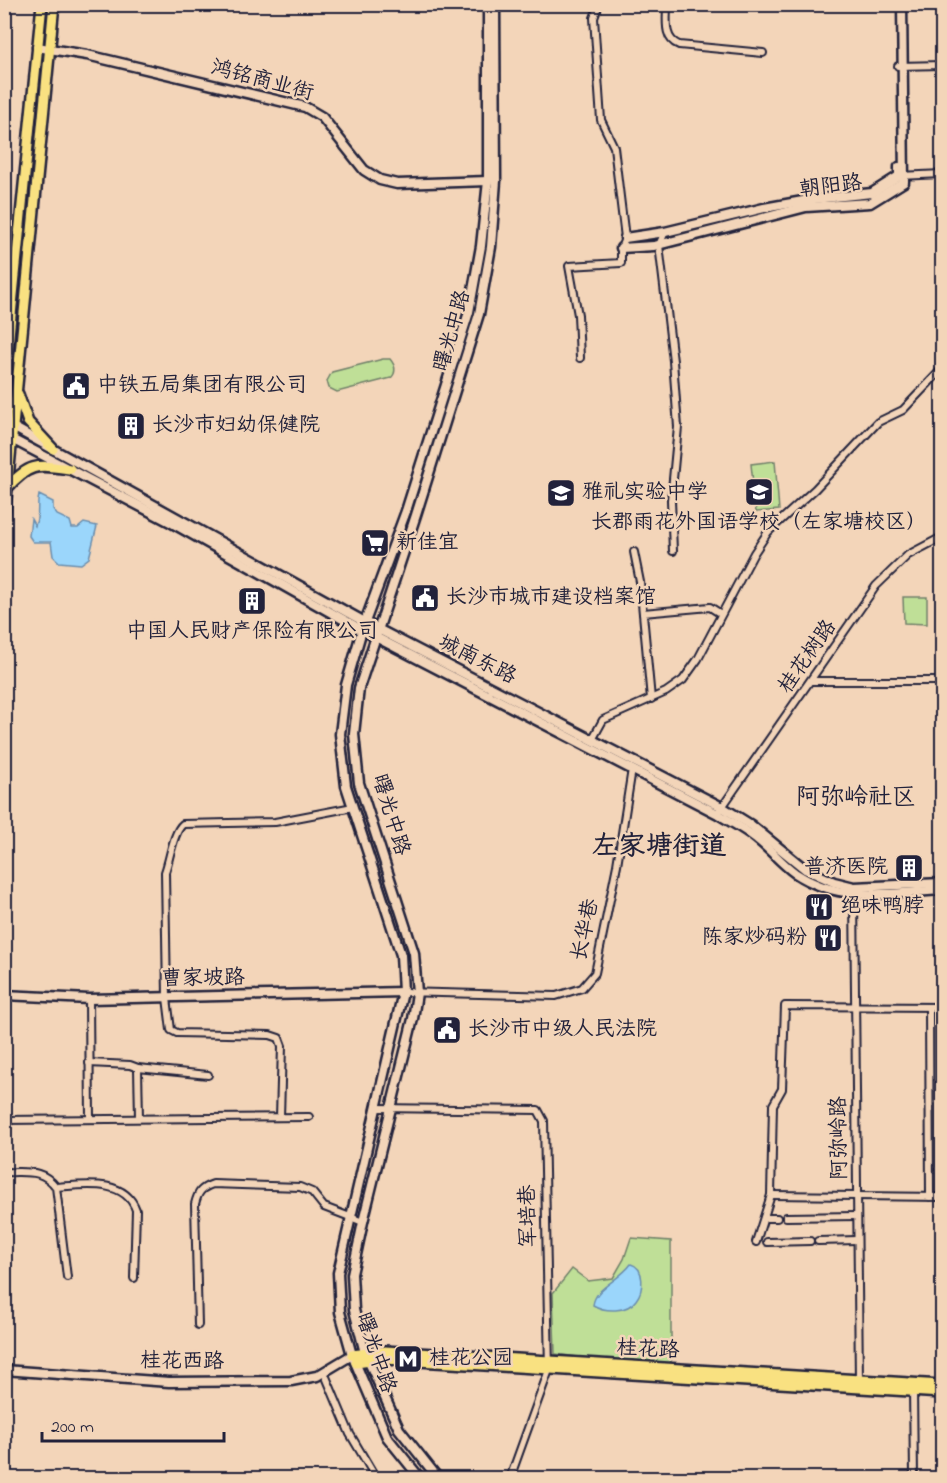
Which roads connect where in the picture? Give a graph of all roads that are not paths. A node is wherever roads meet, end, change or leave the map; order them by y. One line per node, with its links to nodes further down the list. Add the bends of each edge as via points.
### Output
1 (42, 4): 8 (main road)
2 (54, 4): 9 (main road)
3 (488, 4): 15 (street, 曙光中路)
4 (495, 4): 37 (street, 曙光中路, via 496,181 491,247 478,314)
5 (599, 4): 17 (street, via 594,18 601,120 614,147)
6 (667, 4): 10 (street, via 668,36 672,42)
7 (899, 4): 12 (street)
8 (37, 47): 9 (street, 鸿铭商业街); 21 (main road)
9 (50, 48): 15 (street, 鸿铭商业街, via 305,107 322,117 364,170 380,180 397,184); 24 (main road)
10 (763, 53)
11 (942, 65): 12 (street)
12 (900, 66): 14 (street)
13 (942, 174): 14 (street)
14 (902, 176): 16 (street, 朝阳路, via 872,193 774,206); 18 (street, 朝阳路, via 904,182 870,203 806,207)
15 (488, 181): 36 (street, 曙光中路, via 469,312 406,511)
16 (665, 232): 17 (street, 朝阳路); 18 (street)
17 (625, 238): 19 (street)
18 (659, 245): 19 (street, 朝阳路); 32 (street, via 678,427 671,500)
19 (621, 248): 20 (street, via 621,263 569,266 578,315)
20 (580, 358)
21 (6, 363): 23 (main road)
22 (942, 369): 35 (street, via 903,410 878,422 768,532)
23 (4, 386)
24 (16, 390): 25 (main road); 27 (main road, via 28,422)
25 (9, 424): 26 (main road); 27 (street, 城南东路)
26 (8, 437): 28 (street, 城南东路); 29 (main road)
27 (53, 449): 36 (street, 城南东路)
28 (70, 470): 29 (main road, via 40,465 20,474); 36 (street, 城南东路)
29 (7, 488): 30 (main road)
30 (4, 519)
31 (942, 537): 38 (street, 桂花树路, via 908,555 876,586)
32 (673, 551)
33 (634, 552): 34 (street)
34 (644, 613): 35 (street, via 710,607); 40 (street)
35 (722, 614): 40 (street, via 683,680)
36 (364, 626): 37 (street, 城南东路); 43 (street, 曙光中路, via 346,685 340,734 346,786)
37 (376, 632): 41 (street, 城南东路); 42 (street, 城南东路); 49 (street, 曙光中路, via 359,688 354,734 359,783 414,953)
38 (811, 681): 39 (street); 44 (street, 桂花树路)
39 (942, 681)
40 (651, 699): 41 (street, via 603,720)
41 (592, 740): 44 (street, 城南东路)
42 (632, 769): 44 (street, 城南东路); 49 (street, 长华巷, via 595,973 582,988 556,996)
43 (353, 807): 48 (street, 曙光中路, via 400,956); 51 (street, via 275,822 191,823 179,827 165,872)
44 (720, 811): 45 (street, 城南东路, via 751,825 805,869 834,882 854,887); 47 (street, 城南东路, via 801,876)
45 (942, 883)
46 (942, 890): 47 (street, 城南东路)
47 (854, 895): 53 (street, 阿弥岭路)
48 (403, 992): 49 (street, 长华巷); 51 (street, 曹家坡路); 59 (street, 曙光中路)
49 (417, 993): 60 (street, 曙光中路)
50 (4, 995): 52 (street, 曹家坡路)
51 (167, 998): 52 (street, 曹家坡路); 61 (street, via 171,1030 177,1033 279,1038)
52 (89, 999): 56 (street)
53 (854, 1005): 54 (street); 68 (street, via 785,1006 782,1089 773,1105); 69 (street, 阿弥岭路)
54 (929, 1007): 55 (street); 70 (street)
55 (942, 1007)
56 (89, 1063): 57 (street); 63 (street)
57 (138, 1068): 58 (street); 64 (street)
58 (208, 1075)
59 (376, 1108): 60 (street, 军培巷); 73 (street, 曙光中路)
60 (390, 1108): 77 (street, 曙光中路); 86 (street, 军培巷, via 538,1110 544,1121)
61 (280, 1117): 62 (street); 64 (street)
62 (309, 1117)
63 (90, 1118): 64 (street); 65 (street)
64 (139, 1118)
65 (4, 1120)
66 (4, 1172): 67 (street, via 39,1173 50,1178)
67 (56, 1187): 81 (street); 82 (street, via 98,1185 125,1193 132,1200 136,1210)
68 (771, 1195): 69 (street); 75 (street)
69 (857, 1196): 70 (street); 72 (street, 阿弥岭路)
70 (930, 1197): 71 (street)
71 (942, 1197)
72 (857, 1216): 74 (street); 78 (street, 阿弥岭路)
73 (350, 1217): 77 (street); 83 (street, via 324,1207 312,1192 300,1187 203,1187 195,1204); 85 (street, 曙光中路, via 338,1273 340,1312)
74 (786, 1217)
75 (765, 1218): 76 (street); 79 (street)
76 (777, 1218)
77 (363, 1222): 84 (street, 曙光中路, via 352,1274 354,1310)
78 (857, 1240): 80 (street); 89 (street, 阿弥岭路)
79 (756, 1242)
80 (767, 1242)
81 (68, 1277)
82 (134, 1278)
83 (198, 1325)
84 (366, 1357): 85 (main road, 桂花路); 86 (main road, 桂花路, via 385,1351); 95 (street, 曙光中路, via 399,1429)
85 (354, 1359): 88 (street, 桂花西路); 94 (street, 曙光中路, via 387,1437)
86 (549, 1366): 89 (main road, 桂花路); 91 (main road, 桂花路); 96 (street, 军培巷)
87 (4, 1370): 88 (street, 桂花西路, via 169,1382 291,1381)
88 (324, 1372): 93 (street, via 350,1434)
89 (859, 1381): 91 (main road, 桂花路)
90 (942, 1385): 91 (main road, 桂花路)
91 (913, 1388): 92 (main road, 桂花路); 97 (street)
92 (942, 1393)
93 (375, 1479)
94 (420, 1479)
95 (438, 1479)
96 (510, 1479)
97 (914, 1479)

